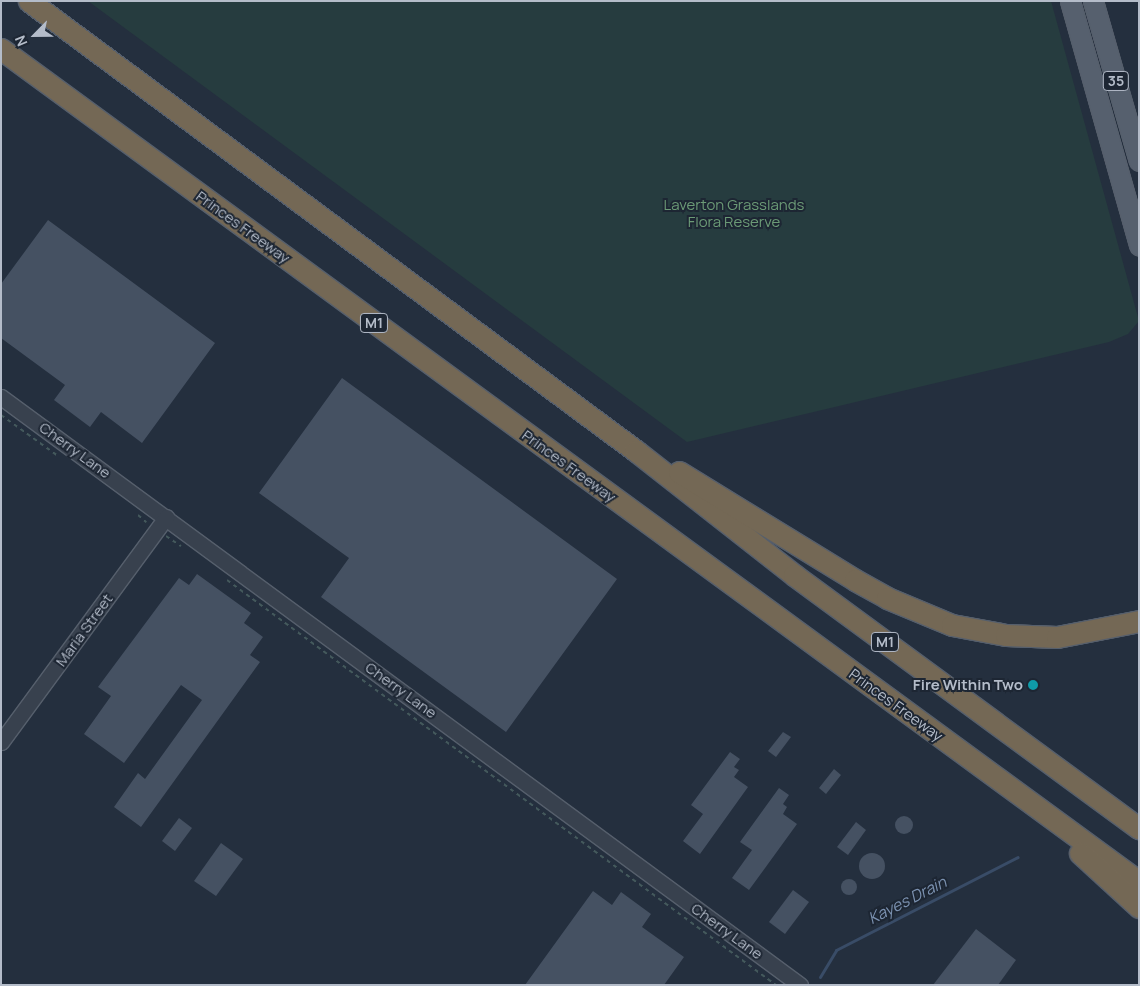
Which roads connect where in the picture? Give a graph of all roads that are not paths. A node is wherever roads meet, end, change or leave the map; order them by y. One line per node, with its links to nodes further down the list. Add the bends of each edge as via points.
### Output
1 (29, 1): 8 (highway, M1)
2 (1093, 1): 5 (main road, 35)
3 (1073, 2): 6 (main road, 35)
4 (1, 49): 10 (highway, Princes Freeway / M1)
5 (1139, 161)
6 (1139, 245)
7 (1, 397): 9 (street, Cherry Lane)
8 (636, 451): 11 (highway, via 698,482 887,598 952,625 1006,635 1057,636); 13 (highway, M1, via 794,575)
9 (162, 523): 12 (street, Maria Street); 16 (street, Cherry Lane)
10 (746, 596): 14 (highway, Princes Freeway / M1); 15 (highway, via 1072,846)
11 (1139, 621)
12 (1, 742)
13 (1139, 828)
14 (1139, 882)
15 (1139, 907)
16 (800, 985)

